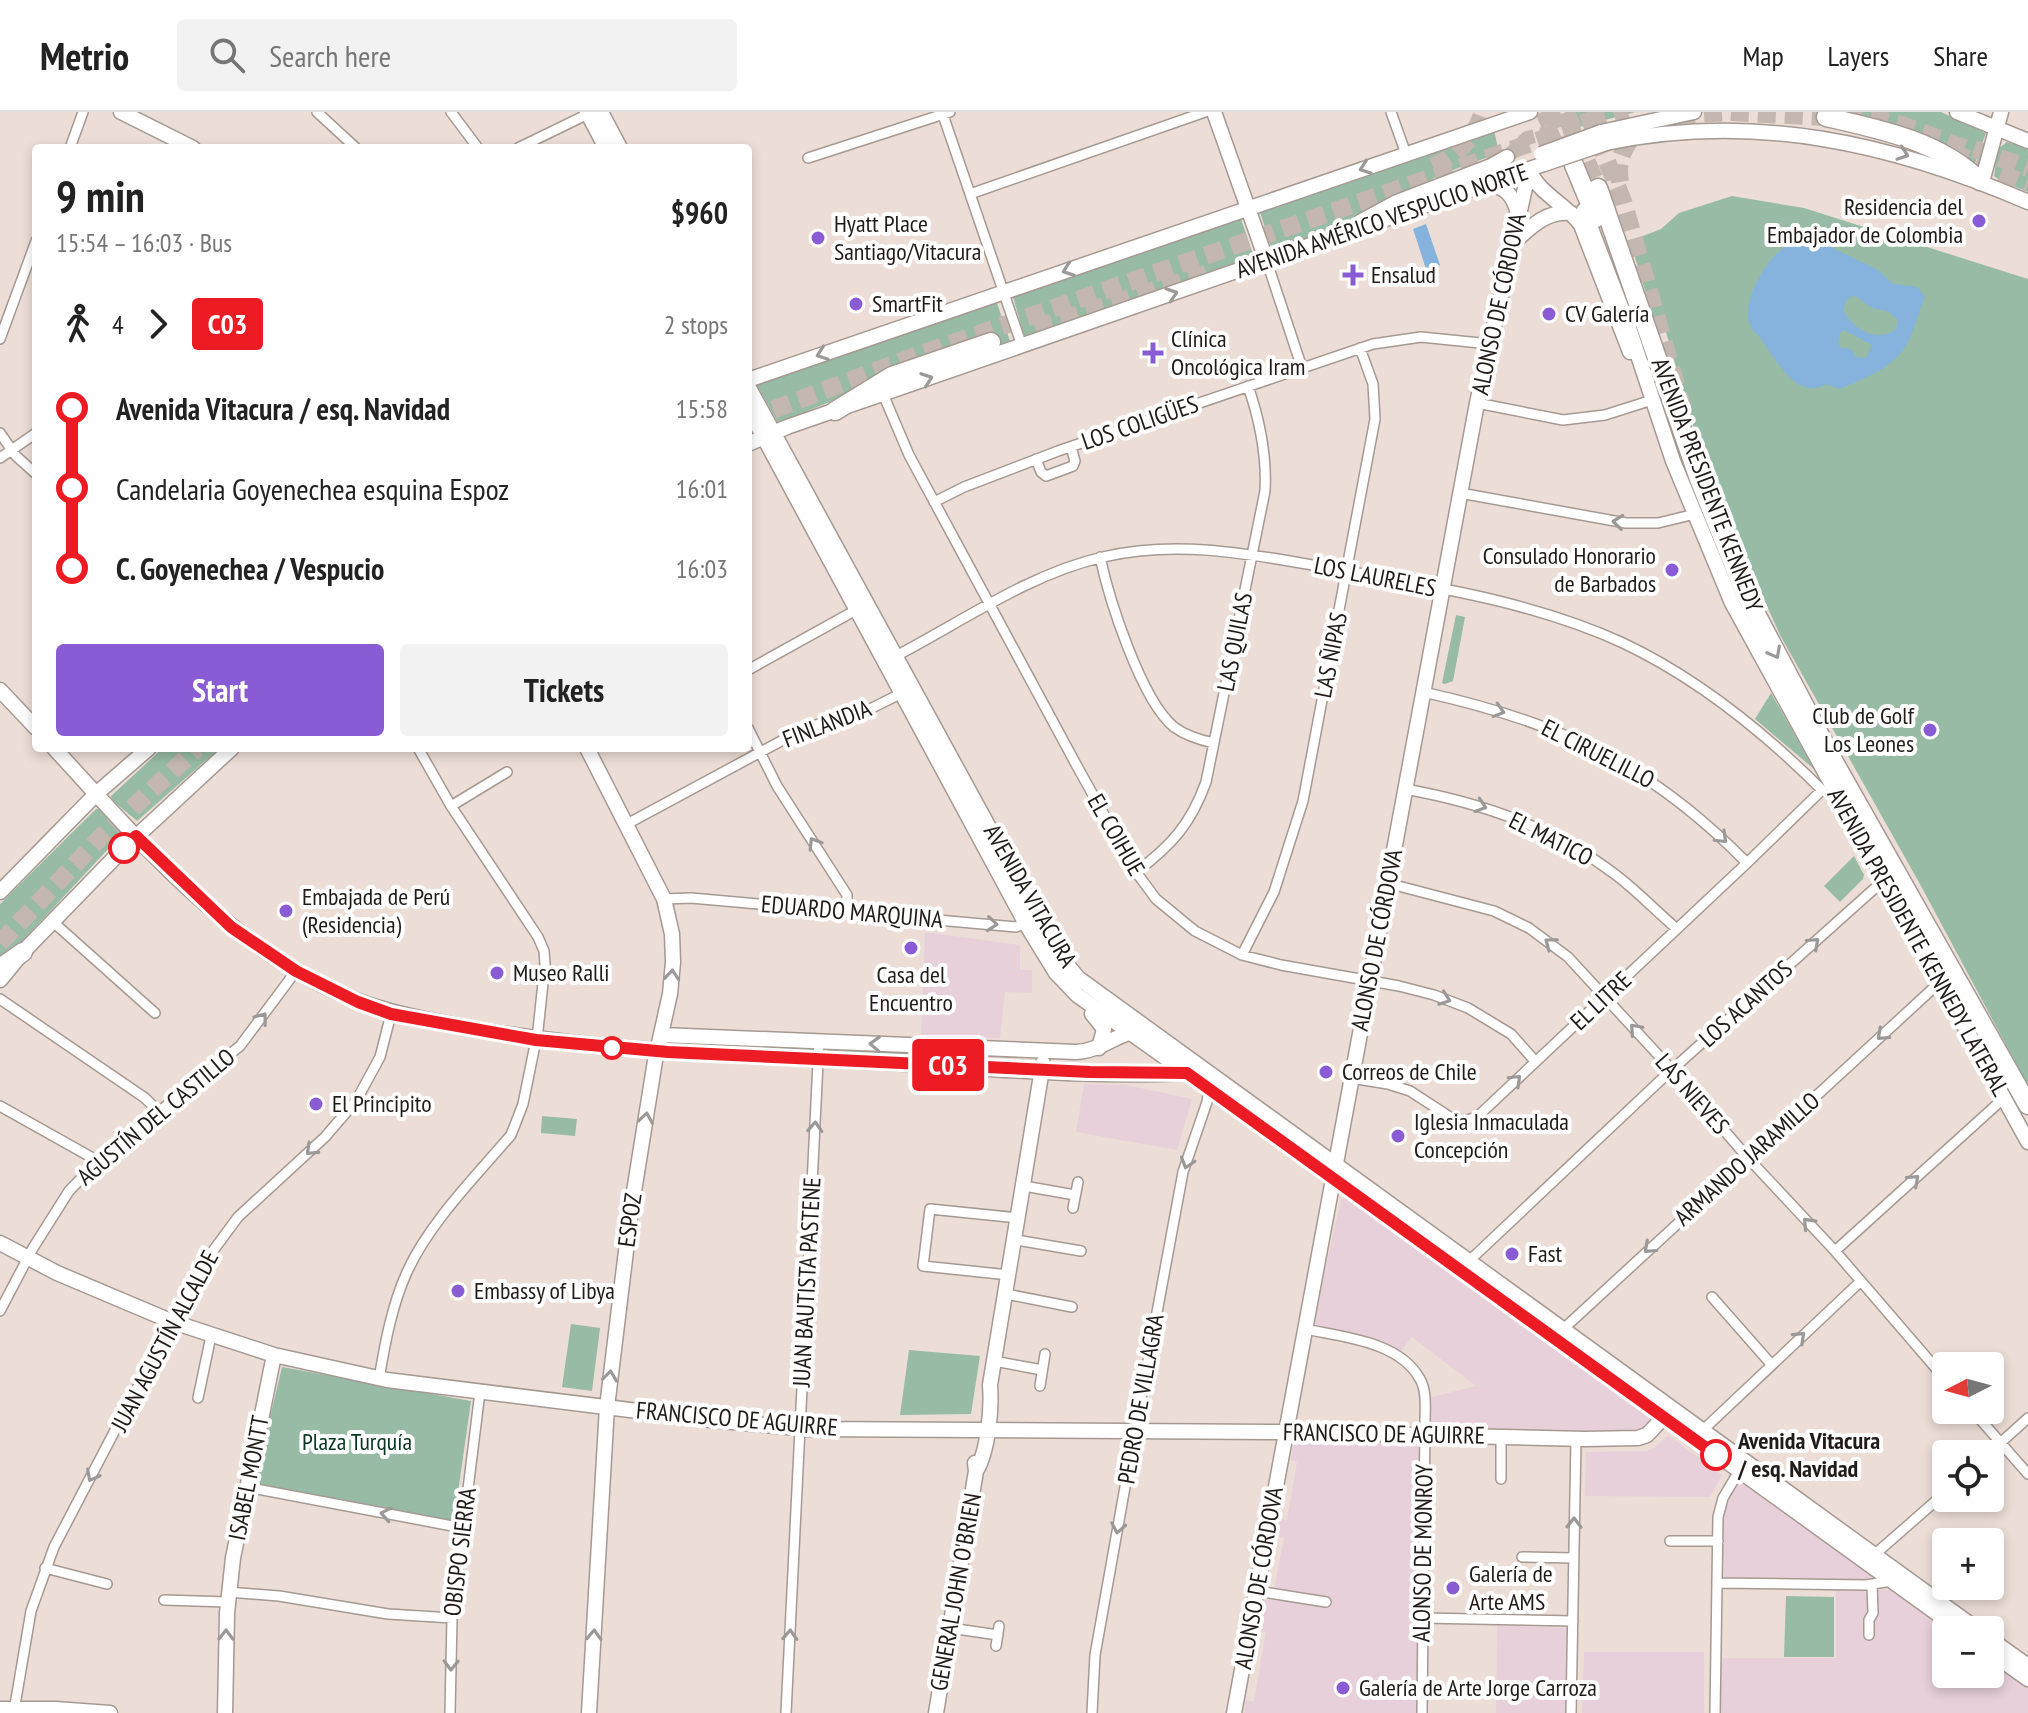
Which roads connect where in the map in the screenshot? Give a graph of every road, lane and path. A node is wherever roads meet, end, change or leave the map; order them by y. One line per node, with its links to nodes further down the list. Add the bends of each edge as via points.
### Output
1 (83, 112): 19 (street)
2 (121, 112): 20 (main road)
3 (317, 112): 21 (street)
4 (451, 112): 22 (street)
5 (1205, 112): 34 (street)
6 (1214, 112): 36 (main road)
7 (1391, 112): 26 (street)
8 (1529, 112): 15 (main road)
9 (1694, 112): 17 (main road)
10 (1957, 112): 16 (main road)
11 (2001, 112): 16 (main road)
12 (592, 113): 23 (street); 24 (main road); 25 (main road)
13 (945, 113): 28 (street); 34 (street)
14 (1826, 117): 31 (highway, via 1932,149)
15 (1495, 118): 26 (main road)
16 (1997, 128): 18 (main road); 31 (main road)
17 (1603, 137): 30 (main road, AVENIDA AMÉRICO VESPUCIO NORTE, bridge, via 1542,159); 31 (main road, AVENIDA AMÉRICO VESPUCIO NORTE, one-way to 31, via 1716,126 1790,128 1867,143)
18 (2028, 141)
19 (71, 144)
20 (185, 144)
21 (352, 144)
22 (475, 144)
23 (526, 144)
24 (604, 144)
25 (617, 144)
26 (1406, 154): 36 (main road, one-way to 36)
27 (1507, 157): 39 (main road, via 1397,202)
28 (808, 158)
29 (1570, 167): 44 (highway); 67 (main road, AVENIDA PRESIDENTE KENNEDY LATERAL)
30 (1529, 170): 32 (main road, AVENIDA AMÉRICO VESPUCIO NORTE); 37 (main road, via 1538,185); 38 (main road, ALONSO DE CÓRDOVA)
31 (1981, 182): 35 (main road, AVENIDA AMÉRICO VESPUCIO NORTE)
32 (1486, 185): 38 (main road, via 1509,193); 39 (main road, AVENIDA AMÉRICO VESPUCIO NORTE)
33 (1598, 188): 44 (highway, AVENIDA PRESIDENTE KENNEDY)
34 (970, 194): 43 (street)
35 (2028, 202)
36 (1248, 208): 42 (main road); 43 (main road, one-way to 43)
37 (1571, 213): 40 (main road, via 1542,218); 55 (main road, via 1586,235)
38 (1518, 214): 40 (main road, ALONSO DE CÓRDOVA)
39 (1332, 239): 42 (main road, AVENIDA AMÉRICO VESPUCIO NORTE)
40 (1512, 243): 47 (main road, ALONSO DE CÓRDOVA)
41 (32, 252): 45 (street)
42 (1267, 262): 48 (main road, AVENIDA AMÉRICO VESPUCIO NORTE, one-way to 42); 50 (street)
43 (1004, 293): 48 (street); 51 (main road, one-way to 51)
44 (1645, 323): 143 (highway, AVENIDA PRESIDENTE KENNEDY, one-way to 143, via 1745,593)
45 (0, 339)
46 (991, 342): 57 (highway, via 892,376)
47 (1490, 344): 49 (street, LOS COLIGÜES, via 1421,337); 56 (main road, ALONSO DE CÓRDOVA)
48 (1022, 346): 54 (main road, AVENIDA AMÉRICO VESPUCIO NORTE, one-way to 48)
49 (1360, 348): 50 (street, LOS COLIGÜES); 74 (street, LAS ÑIPAS, via 1373,384 1375,419)
50 (1302, 368): 52 (street, LOS COLIGÜES)
51 (752, 381)
52 (1248, 386): 63 (street, LOS COLIGÜES); 72 (street, LAS QUILAS, via 1266,473)
53 (752, 393): 60 (main road, AVENIDA VITACURA)
54 (883, 394): 57 (main road, AVENIDA AMÉRICO VESPUCIO NORTE); 70 (street, EL COIHUE)
55 (1649, 401): 56 (street, via 1605,415 1563,420); 67 (main road)
56 (1477, 403): 69 (main road, ALONSO DE CÓRDOVA)
57 (835, 411): 60 (main road, AVENIDA AMÉRICO VESPUCIO NORTE)
58 (752, 413): 60 (main road, AVENIDA VITACURA)
59 (0, 433): 64 (street)
60 (769, 435): 62 (main road, AVENIDA AMÉRICO VESPUCIO NORTE); 77 (main road, AVENIDA VITACURA); 78 (main road, AVENIDA VITACURA)
61 (32, 436): 64 (street)
62 (752, 442)
63 (1071, 447): 66 (street, LOS COLIGÜES); 66 (street, via 1073,466 1046,476)
64 (11, 450): 65 (street); 68 (street)
65 (0, 458)
66 (1036, 459): 70 (street, LOS COLIGÜES)
67 (1673, 461): 71 (main road, AVENIDA PRESIDENTE KENNEDY LATERAL)
68 (32, 470)
69 (1460, 493): 71 (street, one-way to 69, via 1658,523 1626,523); 75 (main road, ALONSO DE CÓRDOVA)
70 (934, 502): 76 (street, EL COIHUE)
71 (1695, 514): 98 (main road, AVENIDA PRESIDENTE KENNEDY LATERAL, via 1732,603)
72 (1253, 554): 73 (street, LOS LAURELES, via 1193,548); 74 (street, LOS LAURELES); 85 (street, LAS QUILAS)
73 (1100, 557): 76 (street, LOS LAURELES); 85 (street, via 1121,629 1164,717 1183,732)
74 (1346, 571): 75 (street, LOS LAURELES); 111 (street, LAS ÑIPAS, via 1299,813 1274,892)
75 (1442, 590): 81 (main road, ALONSO DE CÓRDOVA); 94 (street, LOS LAURELES, via 1576,624 1642,652 1721,704)
76 (991, 604): 78 (street, LOS LAURELES); 101 (street, EL COIHUE)
77 (859, 616): 78 (main road, via 888,654); 79 (street); 82 (main road, AVENIDA VITACURA)
78 (896, 656): 107 (main road, AVENIDA VITACURA)
79 (752, 668)
80 (0, 690): 83 (main road)
81 (1423, 692): 93 (main road, ALONSO DE CÓRDOVA); 100 (street, EL CIRUELILLO, one-way to 100, via 1533,721 1599,749 1681,802)
82 (902, 693): 91 (street, FINLANDIA, via 860,714 807,727); 107 (main road, AVENIDA VITACURA)
83 (32, 724)
84 (752, 737): 91 (street)
85 (1214, 743): 101 (street, LAS QUILAS, via 1201,795 1184,827)
86 (58, 752): 95 (main road)
87 (144, 752): 95 (main road)
88 (228, 752): 99 (main road)
89 (420, 752): 96 (street)
90 (589, 752): 97 (main road, ESPOZ)
91 (759, 753): 97 (street, FINLANDIA); 106 (street, one-way to 91, via 847,895)
92 (507, 772): 96 (street)
93 (1405, 789): 103 (main road, ALONSO DE CÓRDOVA); 109 (street, EL MATICO, one-way to 109, via 1460,799 1545,831 1619,877)
94 (1822, 790): 98 (main road); 100 (street, EL LITRE)
95 (96, 794): 99 (main road); 104 (main road)
96 (451, 806): 125 (street, via 544,951)
97 (627, 824): 105 (main road, ESPOZ)
98 (1853, 825): 102 (main road, AVENIDA PRESIDENTE KENNEDY LATERAL)
99 (136, 836): 108 (main road); 113 (main road, via 211,911)
100 (1747, 863): 109 (street, EL LITRE)
101 (1136, 872): 111 (street, EL COIHUE, via 1179,920)
102 (1884, 880): 116 (main road, AVENIDA PRESIDENTE KENNEDY LATERAL); 137 (street, LOS ACANTOS, one-way to 102)
103 (1387, 883): 115 (main road, ALONSO DE CÓRDOVA); 118 (street, LAS NIEVES, one-way to 103, via 1555,947 1512,919)
104 (3, 884)
105 (664, 899): 106 (street, EDUARDO MARQUINA); 124 (main road, ESPOZ, one-way to 105, via 673,962)
106 (847, 911): 107 (street, EDUARDO MARQUINA, one-way to 107, via 1016,927)
107 (1031, 919): 117 (main road, AVENIDA VITACURA, via 1056,973); 122 (main road, AVENIDA VITACURA, via 1072,972)
108 (52, 921): 110 (main road); 120 (street)
109 (1677, 929): 118 (street, EL LITRE)
110 (23, 952): 112 (highway); 114 (main road)
111 (1242, 955): 115 (street, EL COIHUE)
112 (0, 968)
113 (296, 971): 121 (main road); 145 (street, AGUSTÍN DEL CASTILLO, one-way to 113, via 240,1046)
114 (0, 980)
115 (1369, 980): 133 (street, EL COIHUE, one-way to 133, via 1468,1008 1511,1034); 140 (main road, ALONSO DE CÓRDOVA)
116 (1940, 982): 142 (main road, AVENIDA PRESIDENTE KENNEDY LATERAL); 147 (street, ARMANDO JARAMILLO, one-way to 147)
117 (1077, 995): 123 (main road, AVENIDA VITACURA); 128 (main road, via 1104,1029)
118 (1606, 997): 133 (street, EL LITRE); 137 (street, LAS NIEVES, one-way to 118)
119 (0, 999): 145 (street)
120 (155, 1013)
121 (391, 1014): 125 (main road); 167 (street, JUAN AGUSTÍN ALCALDE, one-way to 167, via 380,1057 356,1101 226,1231)
122 (1148, 1030): 123 (main road); 149 (main road, AVENIDA VITACURA)
123 (1128, 1033): 128 (main road); 139 (main road, AVENIDA VITACURA)
124 (662, 1035): 126 (main road); 129 (main road, ESPOZ)
125 (536, 1040): 129 (main road); 177 (street, via 511,1135 439,1221 408,1270 391,1318)
126 (819, 1042): 127 (main road, one-way to 126); 132 (street, JUAN BAUTISTA PASTENE)
127 (923, 1046): 130 (main road); 134 (main road)
128 (1099, 1048): 131 (main road)
129 (657, 1051): 132 (main road); 181 (main road, ESPOZ, one-way to 129)
130 (1028, 1051): 131 (main road); 135 (main road, via 1034,1061)
131 (1053, 1052): 136 (main road, GENERAL JOHN O'BRIEN); 138 (main road)
132 (818, 1059): 134 (main road); 185 (street, JUAN BAUTISTA PASTENE, one-way to 132)
133 (1535, 1061): 140 (street, EL LITRE, one-way to 133, via 1397,1086 1453,1119 1467,1120 1481,1114)
134 (922, 1064): 135 (main road)
135 (1026, 1069): 136 (main road)
136 (1043, 1070): 138 (main road); 151 (main road, GENERAL JOHN O'BRIEN)
137 (1672, 1070): 147 (street, LAS NIEVES); 160 (street, LOS ACANTOS)
138 (1060, 1071): 139 (main road)
139 (1187, 1073): 141 (main road, AVENIDA VITACURA)
140 (1351, 1078): 149 (main road, ALONSO DE CÓRDOVA)
141 (1209, 1088): 149 (main road, AVENIDA VITACURA); 188 (street, PEDRO DE VILLAGRA, one-way to 188, via 1183,1172)
142 (2004, 1098): 146 (main road, AVENIDA PRESIDENTE KENNEDY LATERAL); 158 (street, one-way to 142)
143 (2028, 1105)
144 (0, 1106): 148 (street)
145 (158, 1111): 148 (street, AGUSTÍN DEL CASTILLO)
146 (2028, 1142)
147 (1748, 1158): 158 (street, LAS NIEVES, one-way to 147); 169 (street, ARMANDO JARAMILLO, one-way to 169)
148 (98, 1161): 159 (street, AGUSTÍN DEL CASTILLO, via 69,1191)
149 (1334, 1171): 160 (main road, AVENIDA VITACURA); 168 (main road, ALONSO DE CÓRDOVA); 169 (main road, AVENIDA VITACURA)
150 (1078, 1182): 152 (street)
151 (1024, 1186): 152 (street); 154 (main road, GENERAL JOHN O'BRIEN)
152 (1075, 1195): 153 (street)
153 (1073, 1208)
154 (1019, 1218): 155 (main road, GENERAL JOHN O'BRIEN); 161 (street, via 930,1209 923,1266)
155 (1016, 1240): 157 (street); 161 (main road, GENERAL JOHN O'BRIEN)
156 (0, 1243): 159 (main road, FRANCISCO DE AGUIRRE)
157 (1081, 1251)
158 (1835, 1251): 162 (street, LAS NIEVES)
159 (28, 1258): 166 (street, AGUSTÍN DEL CASTILLO); 167 (main road, FRANCISCO DE AGUIRRE)
160 (1469, 1261): 169 (main road, AVENIDA VITACURA)
161 (1009, 1275): 163 (main road, GENERAL JOHN O'BRIEN)
162 (1861, 1281): 174 (street, one-way to 162); 175 (street, LAS NIEVES)
163 (1006, 1294): 165 (street); 173 (main road, GENERAL JOHN O'BRIEN)
164 (1712, 1297): 174 (street)
165 (1072, 1307)
166 (0, 1311)
167 (173, 1322): 170 (main road, FRANCISCO DE AGUIRRE); 208 (street, JUAN AGUSTÍN ALCALDE, one-way to 208)
168 (1305, 1329): 190 (main road, ALONSO DE CÓRDOVA); 191 (street, ALONSO DE MONROY, via 1367,1341 1409,1367 1420,1378 1424,1395)
169 (1560, 1334): 182 (main road, AVENIDA VITACURA); 187 (main road, AVENIDA VITACURA)
170 (211, 1336): 172 (main road, FRANCISCO DE AGUIRRE); 180 (street)
171 (1045, 1354): 176 (street)
172 (274, 1355): 177 (main road, FRANCISCO DE AGUIRRE); 200 (main road, ISABEL MONTT)
173 (994, 1361): 176 (street); 186 (main road, GENERAL JOHN O'BRIEN, via 984,1397)
174 (1771, 1364): 187 (street)
175 (1932, 1364)
176 (1042, 1370): 178 (street)
177 (379, 1379): 179 (main road, FRANCISCO DE AGUIRRE)
178 (1040, 1386)
179 (480, 1392): 181 (main road, FRANCISCO DE AGUIRRE); 202 (street, OBISPO SIERRA)
180 (198, 1398)
181 (607, 1407): 185 (main road, FRANCISCO DE AGUIRRE); 233 (main road, ESPOZ, one-way to 181)
182 (1664, 1417): 189 (main road, AVENIDA VITACURA); 193 (main road, FRANCISCO DE AGUIRRE, via 1638,1438)
183 (2028, 1418): 195 (street)
184 (1984, 1424): 194 (street)
185 (800, 1428): 186 (main road, FRANCISCO DE AGUIRRE); 234 (street, JUAN BAUTISTA PASTENE, one-way to 185)
186 (983, 1429): 188 (main road, FRANCISCO DE AGUIRRE); 222 (main road, GENERAL JOHN O'BRIEN)
187 (1703, 1430): 189 (main road); 205 (main road, AVENIDA VITACURA)
188 (1135, 1431): 190 (main road, FRANCISCO DE AGUIRRE); 236 (street, PEDRO DE VILLAGRA, one-way to 236, via 1095,1655)
189 (1684, 1431): 197 (main road, AVENIDA VITACURA)
190 (1286, 1432): 191 (main road, FRANCISCO DE AGUIRRE); 213 (main road, ALONSO DE CÓRDOVA)
191 (1425, 1435): 192 (main road, FRANCISCO DE AGUIRRE); 220 (street, ALONSO DE MONROY)
192 (1501, 1437): 193 (main road, FRANCISCO DE AGUIRRE); 199 (street, FRANCISCO DE AGUIRRE)
193 (1576, 1439): 207 (street, one-way to 193)
194 (1998, 1440)
195 (2004, 1440)
196 (2004, 1446): 198 (street)
197 (1739, 1471): 204 (street, via 1719,1507); 209 (main road, AVENIDA VITACURA)
198 (2028, 1474)
199 (1501, 1479)
200 (246, 1487): 202 (street, one-way to 200); 214 (main road, ISABEL MONTT)
201 (1932, 1504): 205 (street)
202 (463, 1528): 219 (street, OBISPO SIERRA)
203 (1670, 1541): 204 (street)
204 (1718, 1541): 210 (street)
205 (1874, 1555): 218 (main road, AVENIDA VITACURA)
206 (1522, 1557): 207 (street)
207 (1574, 1558): 221 (street)
208 (45, 1568): 211 (street); 229 (street, JUAN AGUSTÍN ALCALDE)
209 (1892, 1581): 212 (street); 217 (main road, AVENIDA VITACURA)
210 (1717, 1583): 212 (street); 240 (street)
211 (107, 1584)
212 (1872, 1585): 223 (street)
213 (1257, 1591): 216 (street); 237 (main road, ALONSO DE CÓRDOVA)
214 (228, 1597): 215 (street); 219 (street, via 279,1596 388,1614); 231 (main road, ISABEL MONTT, one-way to 214)
215 (164, 1600)
216 (1326, 1602)
217 (1941, 1616)
218 (1959, 1616)
219 (452, 1618): 232 (street, OBISPO SIERRA, one-way to 232)
220 (1422, 1618): 221 (street); 238 (street, ALONSO DE MONROY)
221 (1573, 1621): 239 (street)
222 (950, 1628): 224 (street, via 998,1630); 235 (main road, GENERAL JOHN O'BRIEN)
223 (1869, 1635)
224 (996, 1646)
225 (2004, 1649): 227 (main road)
226 (2004, 1662): 228 (main road)
227 (2028, 1666)
228 (2028, 1679)
229 (9, 1711): 230 (main road)
230 (110, 1713)
231 (225, 1713)
232 (450, 1713)
233 (589, 1713)
234 (786, 1713)
235 (936, 1713)
236 (1092, 1713)
237 (1234, 1713)
238 (1422, 1713)
239 (1571, 1713)
240 (1715, 1713)

